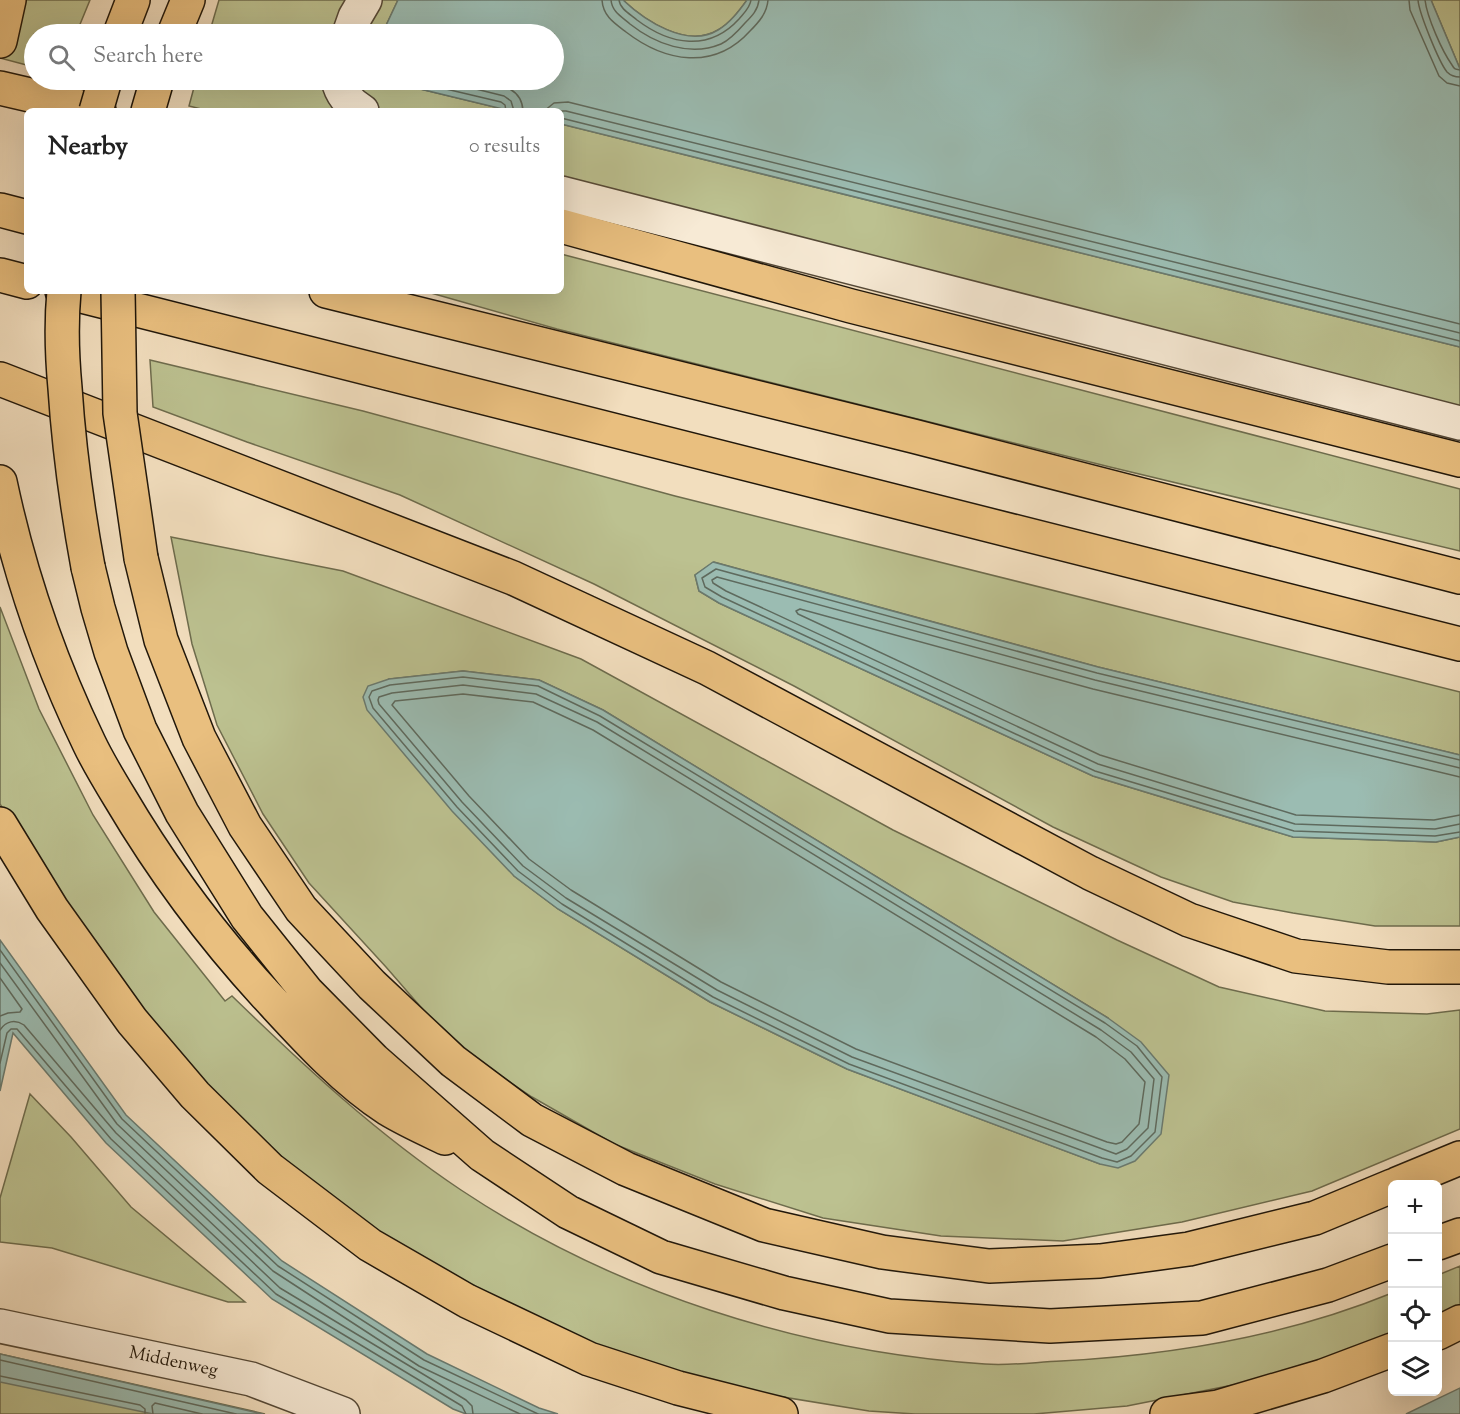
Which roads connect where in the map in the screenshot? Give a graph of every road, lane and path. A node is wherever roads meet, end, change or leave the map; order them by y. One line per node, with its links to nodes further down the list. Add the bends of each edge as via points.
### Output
1 (9, 0): 6 (highway)
2 (133, 0): 4 (highway)
3 (365, 0): 5 (street)
4 (124, 24)
5 (353, 24)
6 (0, 40)
7 (0, 88): 11 (highway)
8 (103, 90): 12 (highway, bridge)
9 (154, 90): 13 (highway)
10 (342, 90): 14 (street)
11 (85, 108)
12 (99, 108)
13 (149, 108)
14 (356, 108)
15 (564, 194): 18 (street)
16 (0, 210): 17 (highway)
17 (24, 216)
18 (657, 218): 19 (street); 27 (street)
19 (567, 228): 28 (highway, via 851,306)
20 (0, 275): 21 (highway)
21 (24, 281)
22 (63, 294): 34 (highway, bridge, via 63,369 70,462 88,567 111,652 140,730 182,813 246,917 276,956 374,1060)
23 (75, 294): 31 (highway)
24 (118, 294): 37 (highway, bridge, via 120,413 141,558 161,640 199,738 245,826 301,909 372,985 453,1061 532,1120 626,1169 764,1225 882,1252 989,1266 1100,1261 1189,1249 1316,1218)
25 (338, 294): 30 (highway)
26 (0, 379): 33 (highway, via 513,578 707,668 1090,873 1189,920 1296,956 1388,967)
27 (1460, 423)
28 (1460, 460)
29 (0, 482): 34 (highway, via 23,573 49,651 89,745 167,874 238,965 317,1049 356,1084 405,1119)
30 (1460, 577)
31 (1460, 644)
32 (0, 824): 46 (highway, via 52,909 132,1021 195,1095 270,1169 370,1245 467,1301 589,1359 678,1388)
33 (1460, 967)
34 (482, 1155): 40 (highway, via 568,1212 661,1257 784,1293 890,1316 1050,1326 1202,1318 1328,1285)
35 (1460, 1158): 36 (highway)
36 (1409, 1180)
37 (1388, 1188)
38 (1460, 1234): 39 (highway)
39 (1442, 1241)
40 (1388, 1262)
41 (1460, 1322): 43 (highway)
42 (0, 1326): 45 (street, Middenweg, via 251,1379)
43 (1442, 1331)
44 (1388, 1352): 47 (highway, via 1323,1376 1218,1407)
45 (343, 1414)
46 (781, 1414)
47 (1167, 1414)

